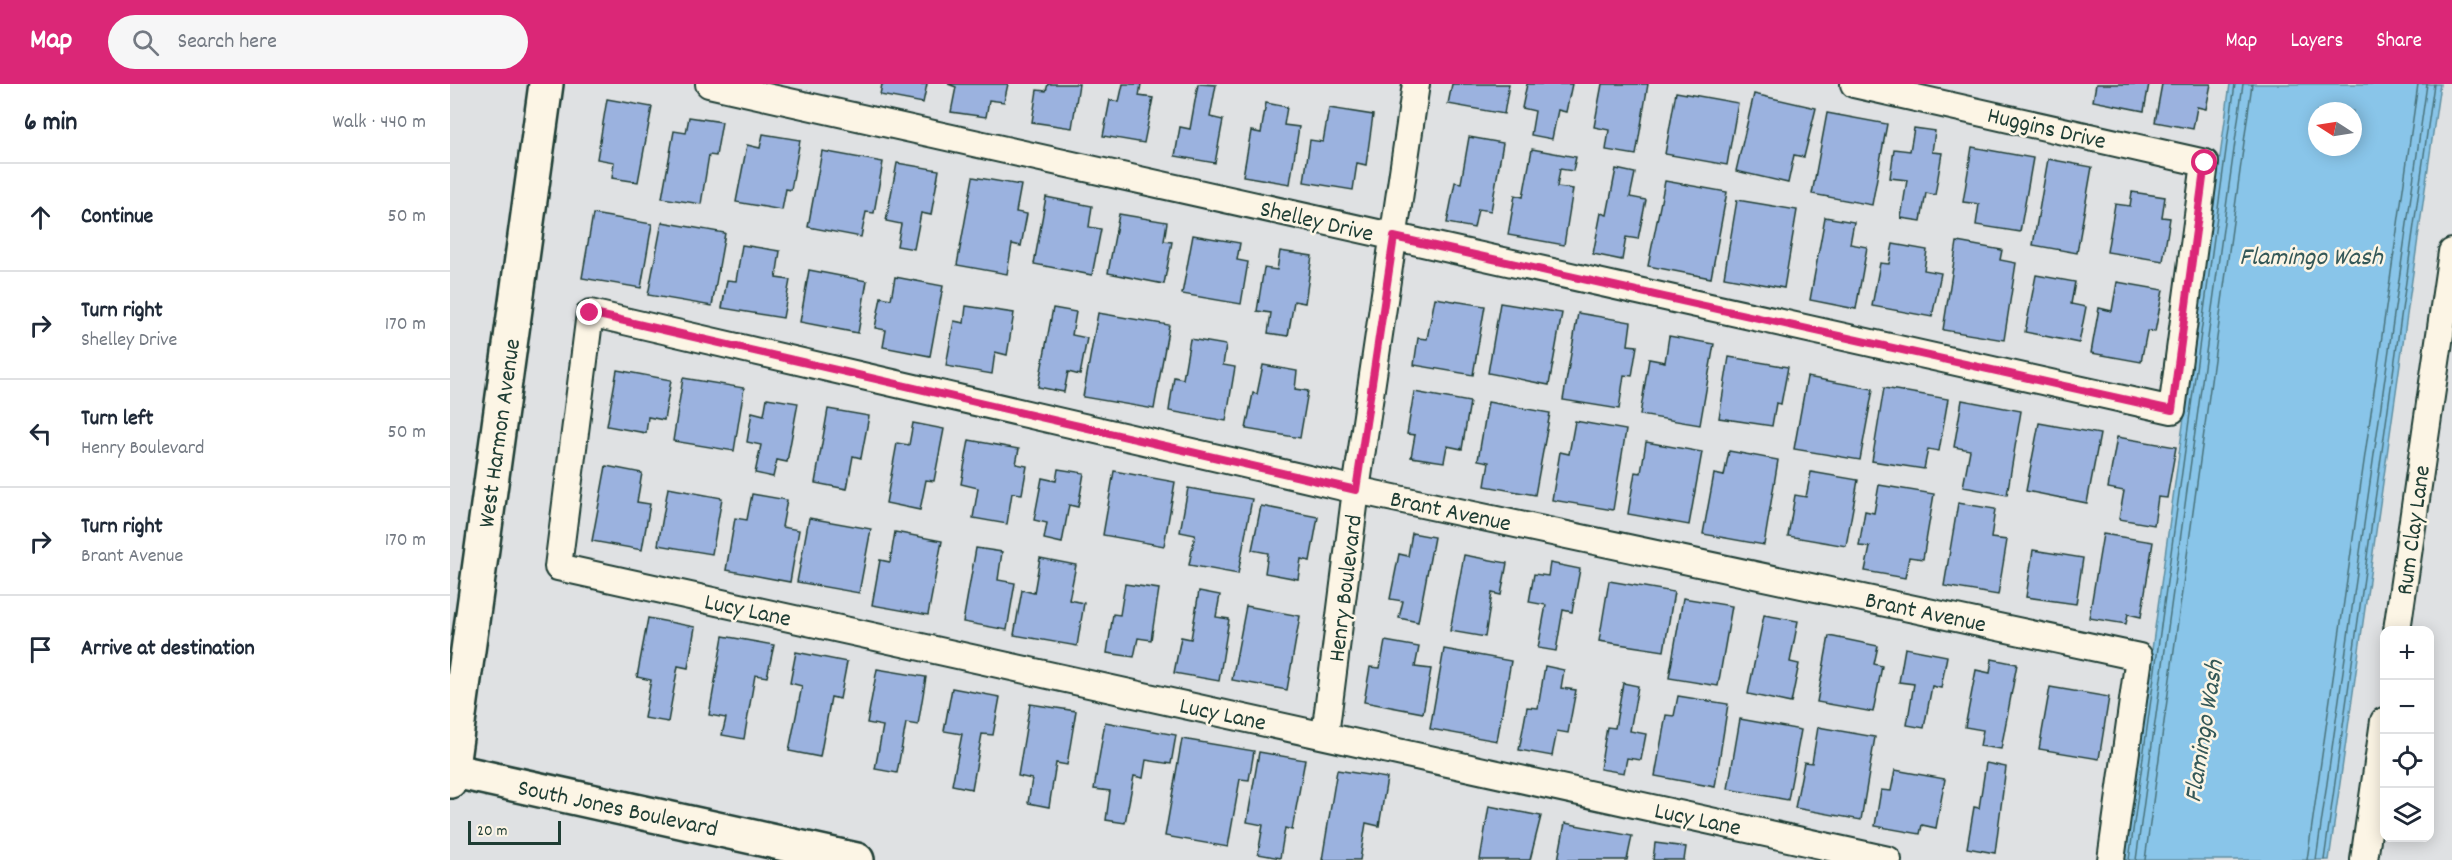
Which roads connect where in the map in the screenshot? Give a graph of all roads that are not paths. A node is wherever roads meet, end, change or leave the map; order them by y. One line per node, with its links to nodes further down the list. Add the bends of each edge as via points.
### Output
1 (546, 84): 13 (main road, West Harmon Avenue)
2 (709, 84): 5 (street, Shelley Drive)
3 (1416, 84): 5 (street, Henry Boulevard)
4 (1854, 84): 7 (street, Huggins Drive, via 2205,163)
5 (1394, 237): 7 (street, Shelley Drive); 8 (street, Henry Boulevard)
6 (2452, 252): 10 (street, Rum Clay Lane)
7 (2172, 410)
8 (1356, 490): 9 (street, Brant Avenue, via 590,313); 12 (street, Henry Boulevard); 16 (street, Brant Avenue, via 2139,657)
9 (558, 567): 12 (street, Lucy Lane)
10 (2398, 626)
11 (2383, 734): 17 (street)
12 (1325, 735): 15 (street, Lucy Lane)
13 (451, 774): 14 (main road, South Jones Boulevard)
14 (857, 860)
15 (1888, 860)
16 (2110, 860)
17 (2364, 860)

